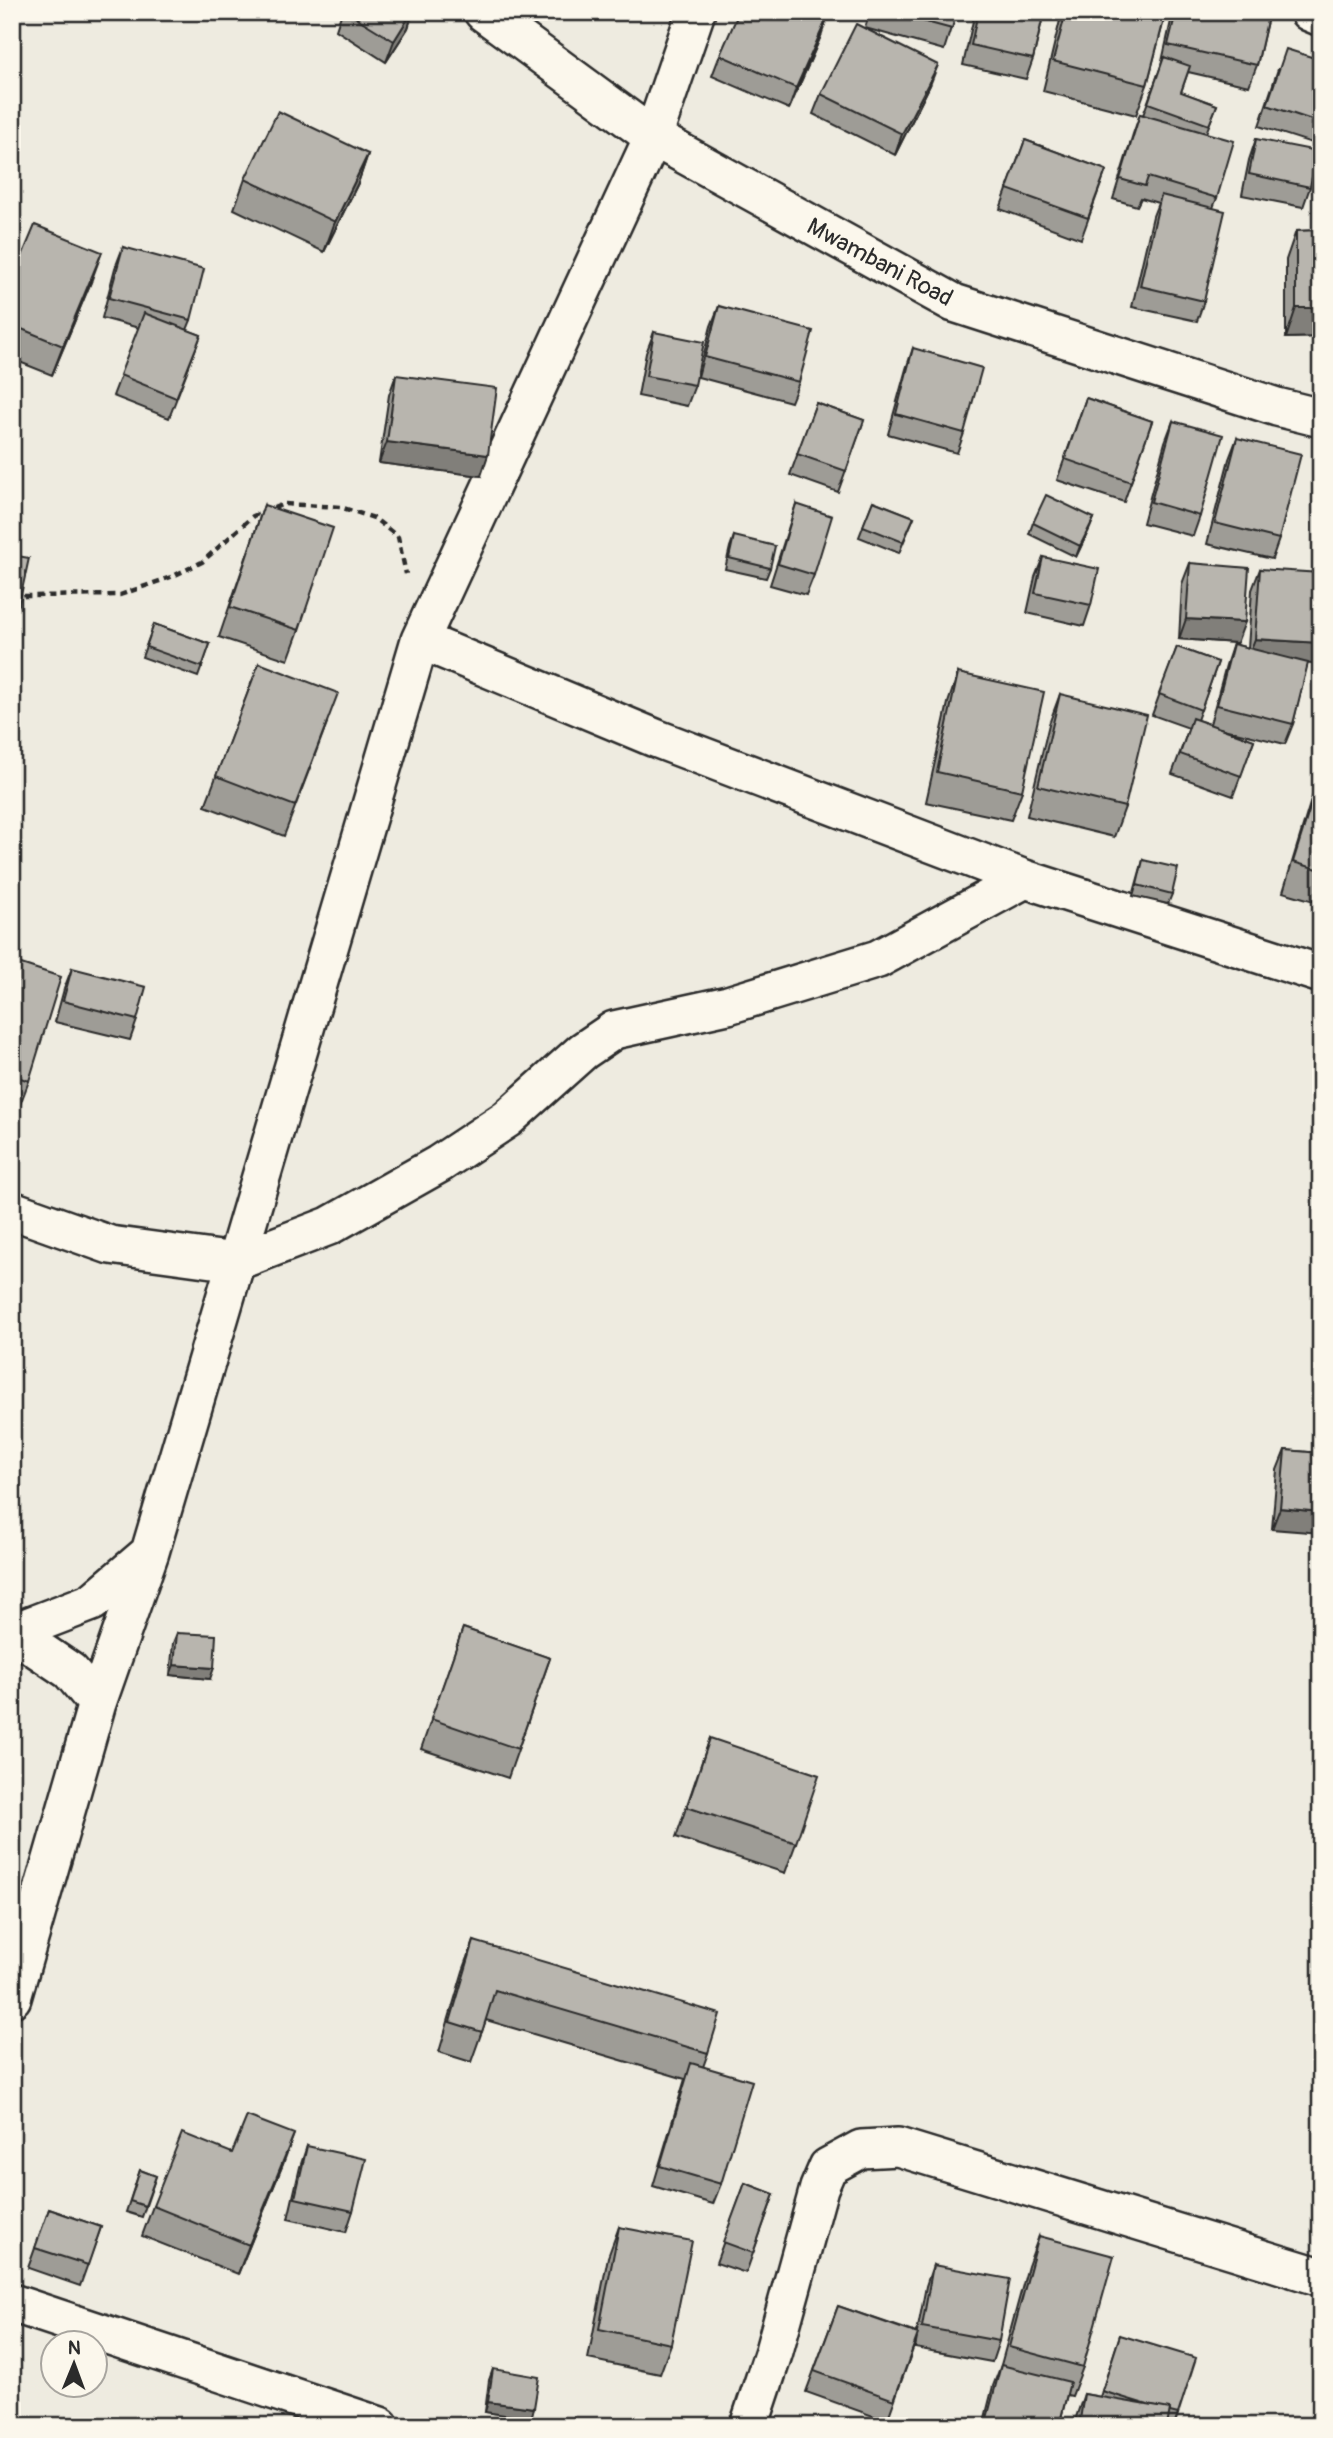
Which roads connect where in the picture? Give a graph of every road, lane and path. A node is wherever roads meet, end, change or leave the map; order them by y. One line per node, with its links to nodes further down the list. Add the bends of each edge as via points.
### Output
1 (483, 12): 5 (street, Mwambani Road)
2 (696, 12): 5 (street)
3 (1309, 12): 4 (street)
4 (1321, 17)
5 (653, 137): 6 (street, Mwambani Road, via 954,303); 9 (street)
6 (1321, 418)
7 (406, 576): 8 (path, via 398,537 374,519 340,507 284,503 253,516 202,562 171,577 120,595)
8 (12, 600)
9 (421, 640): 10 (street, via 656,738); 13 (street)
10 (1025, 879): 11 (street); 13 (street, via 878,959 728,1005 614,1030 583,1051 507,1119 439,1164 329,1226)
11 (1321, 974)
12 (12, 1210): 13 (street, via 110,1245)
13 (235, 1262): 14 (street)
14 (150, 1552): 15 (street, via 92,1602); 16 (street)
15 (13, 1632): 16 (street, via 69,1671)
16 (97, 1703): 17 (street)
17 (12, 1998)
18 (1321, 2277): 21 (street, via 898,2147 861,2149 828,2167 819,2188)
19 (12, 2303): 20 (street)
20 (380, 2426)
21 (749, 2426)

